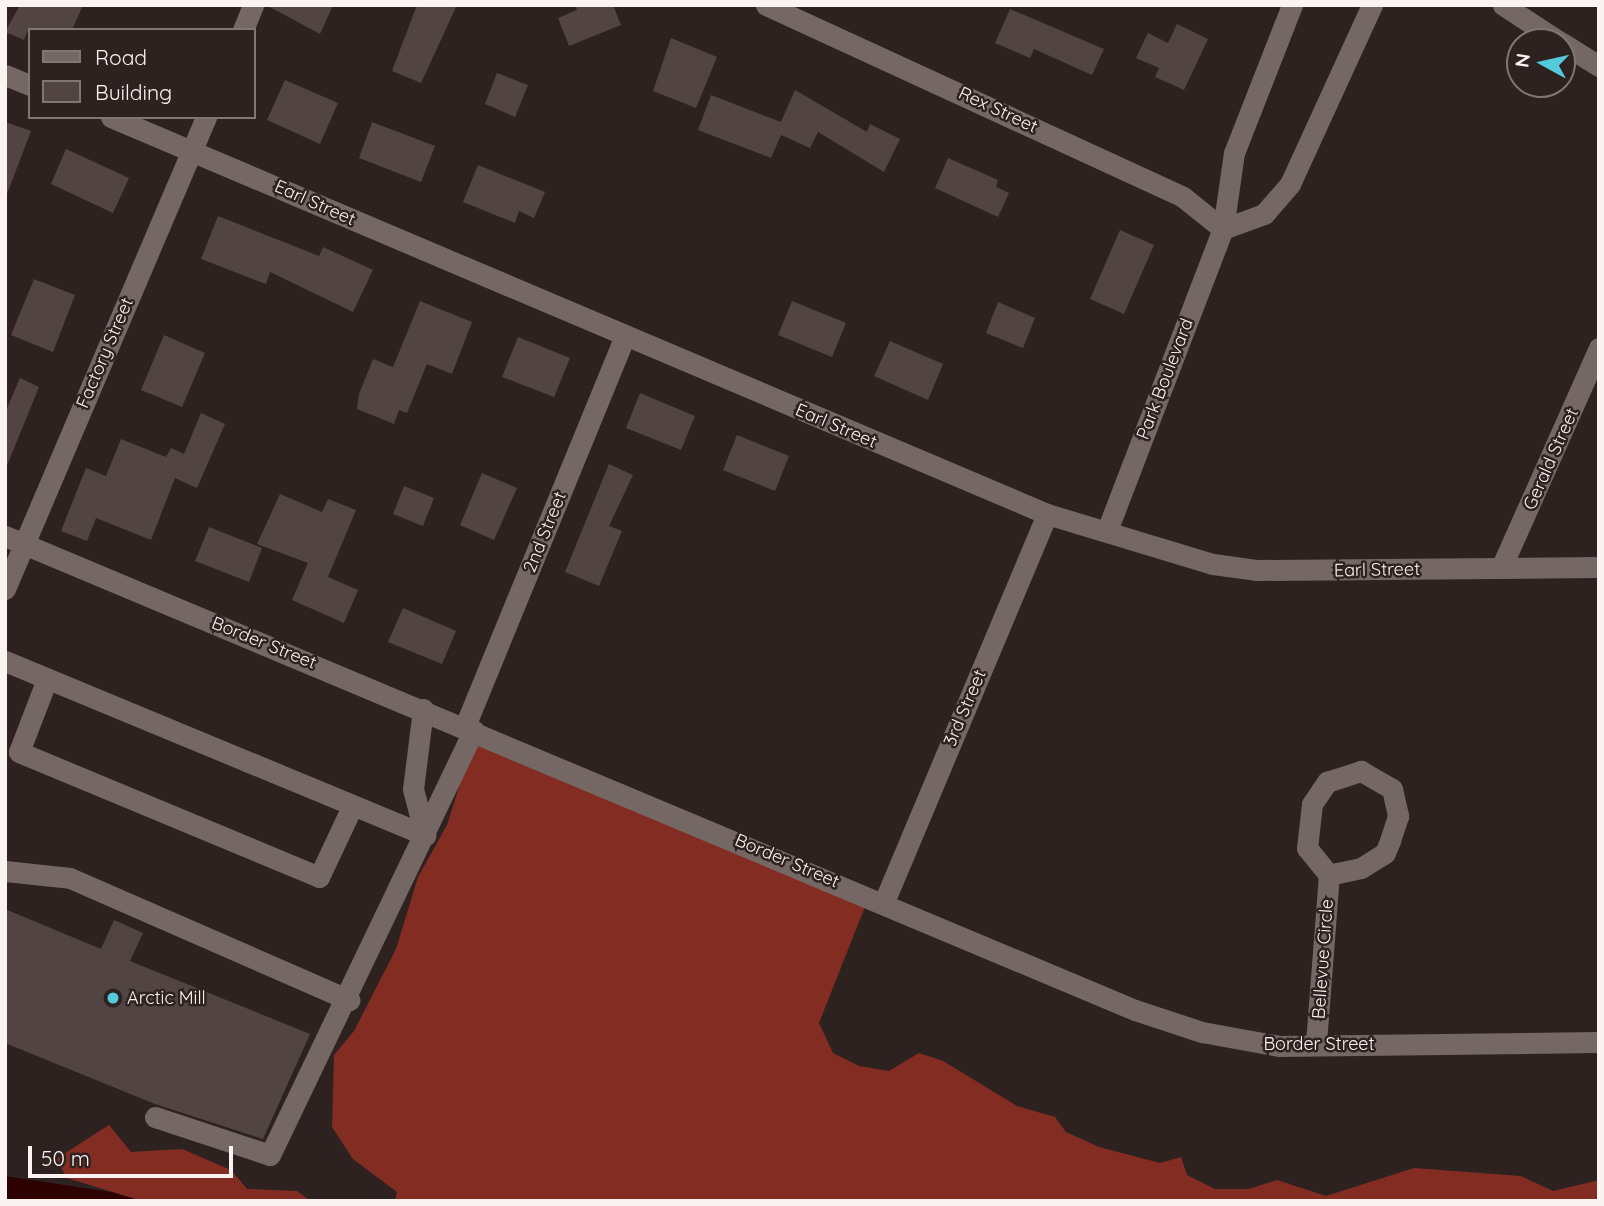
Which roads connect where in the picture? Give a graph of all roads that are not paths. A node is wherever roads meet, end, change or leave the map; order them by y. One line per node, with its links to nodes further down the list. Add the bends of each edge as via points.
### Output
1 (253, 5): 6 (street)
2 (766, 5): 15 (street, Rex Street, via 1183,197)
3 (1292, 5): 15 (street, Park Boulevard, via 1234,153)
4 (1372, 5): 15 (street, via 1290,184 1265,214)
5 (1503, 5): 7 (street)
6 (244, 28)
7 (1538, 28)
8 (1576, 52): 9 (street)
9 (1599, 66)
10 (5, 75): 11 (street)
11 (28, 84)
12 (116, 119): 14 (street, Earl Street)
13 (205, 119): 14 (street, Factory Street)
14 (192, 150): 16 (street, Earl Street); 20 (street, Factory Street)
15 (1223, 229): 19 (street, Park Boulevard)
16 (624, 338): 18 (street, Earl Street); 27 (street, 2nd Street)
17 (1599, 348): 22 (street, Gerald Street)
18 (1046, 514): 19 (street, Earl Street); 32 (street, 3rd Street)
19 (1108, 528): 22 (street, Earl Street, via 1213,564 1256,570)
20 (15, 540): 23 (street, Factory Street); 26 (street, Border Street)
21 (1599, 566): 22 (street, Earl Street)
22 (1501, 568)
23 (5, 589)
24 (5, 661): 25 (street)
25 (47, 679): 28 (street); 28 (street, via 19,752 319,877)
26 (423, 709): 27 (street, Border Street); 29 (street, via 413,789)
27 (469, 728): 29 (street, 2nd Street); 32 (street, Border Street)
28 (352, 807): 29 (street)
29 (425, 835): 33 (street, 2nd Street)
30 (5, 871): 33 (street, via 70,878)
31 (1329, 874): 31 (street, Bellevue Circle, via 1361,868 1385,853 1398,816 1392,789 1383,780 1349,772 1327,782 1312,804 1307,848); 35 (street, Bellevue Circle)
32 (884, 902): 35 (street, Border Street, via 1202,1032 1242,1043)
33 (349, 1000): 36 (street, 2nd Street, via 270,1155)
34 (1599, 1042): 35 (street, Border Street)
35 (1316, 1043)
36 (155, 1117)

